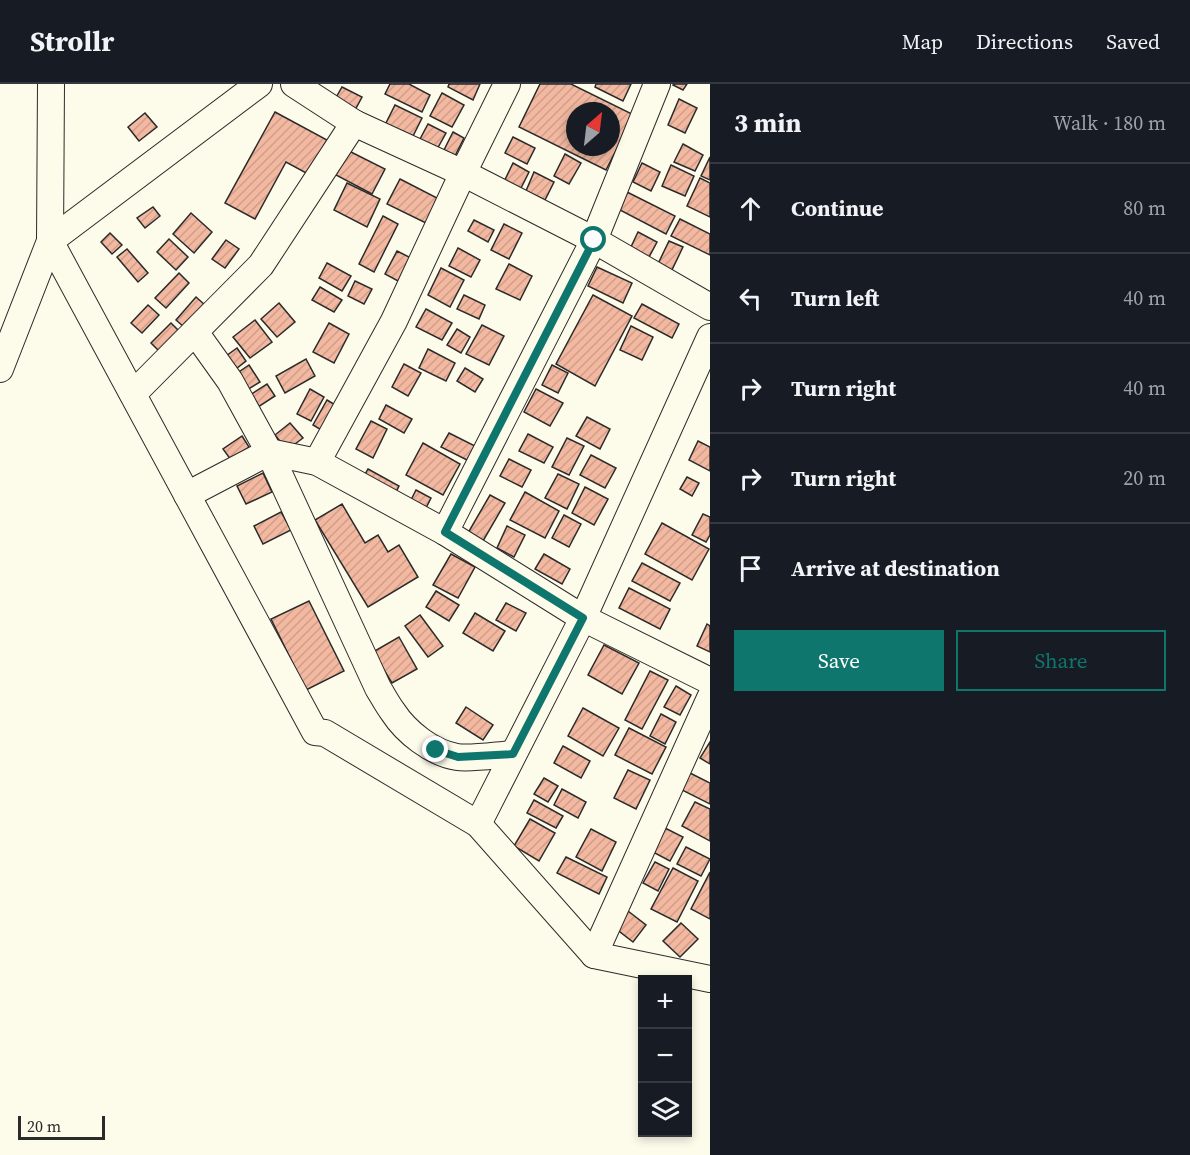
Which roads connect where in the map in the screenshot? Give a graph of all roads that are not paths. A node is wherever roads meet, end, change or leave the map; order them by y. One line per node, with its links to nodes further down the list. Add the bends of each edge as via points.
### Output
1 (51, 84): 9 (street)
2 (259, 84): 9 (street)
3 (294, 84): 6 (street)
4 (507, 84): 7 (street)
5 (657, 84): 8 (street)
6 (354, 123): 7 (street); 11 (street, via 261,265)
7 (463, 173): 8 (street); 16 (street, via 394,321)
8 (594, 240): 10 (street); 18 (street)
9 (50, 242): 13 (street); 14 (street)
10 (710, 307)
11 (195, 332): 14 (street); 15 (street, via 230,381)
12 (710, 337): 19 (street)
13 (0, 369)
14 (133, 394): 17 (street)
15 (269, 452): 16 (street); 17 (street); 22 (street, via 393,713 423,742 448,755)
16 (317, 462): 18 (street)
17 (187, 495): 23 (street, via 315,732 325,733)
18 (445, 532): 19 (street)
19 (583, 618): 20 (street); 22 (street)
20 (710, 681)
21 (710, 698): 24 (street)
22 (513, 754): 23 (street)
23 (477, 824): 24 (street)
24 (594, 955): 25 (street)
25 (710, 979)

